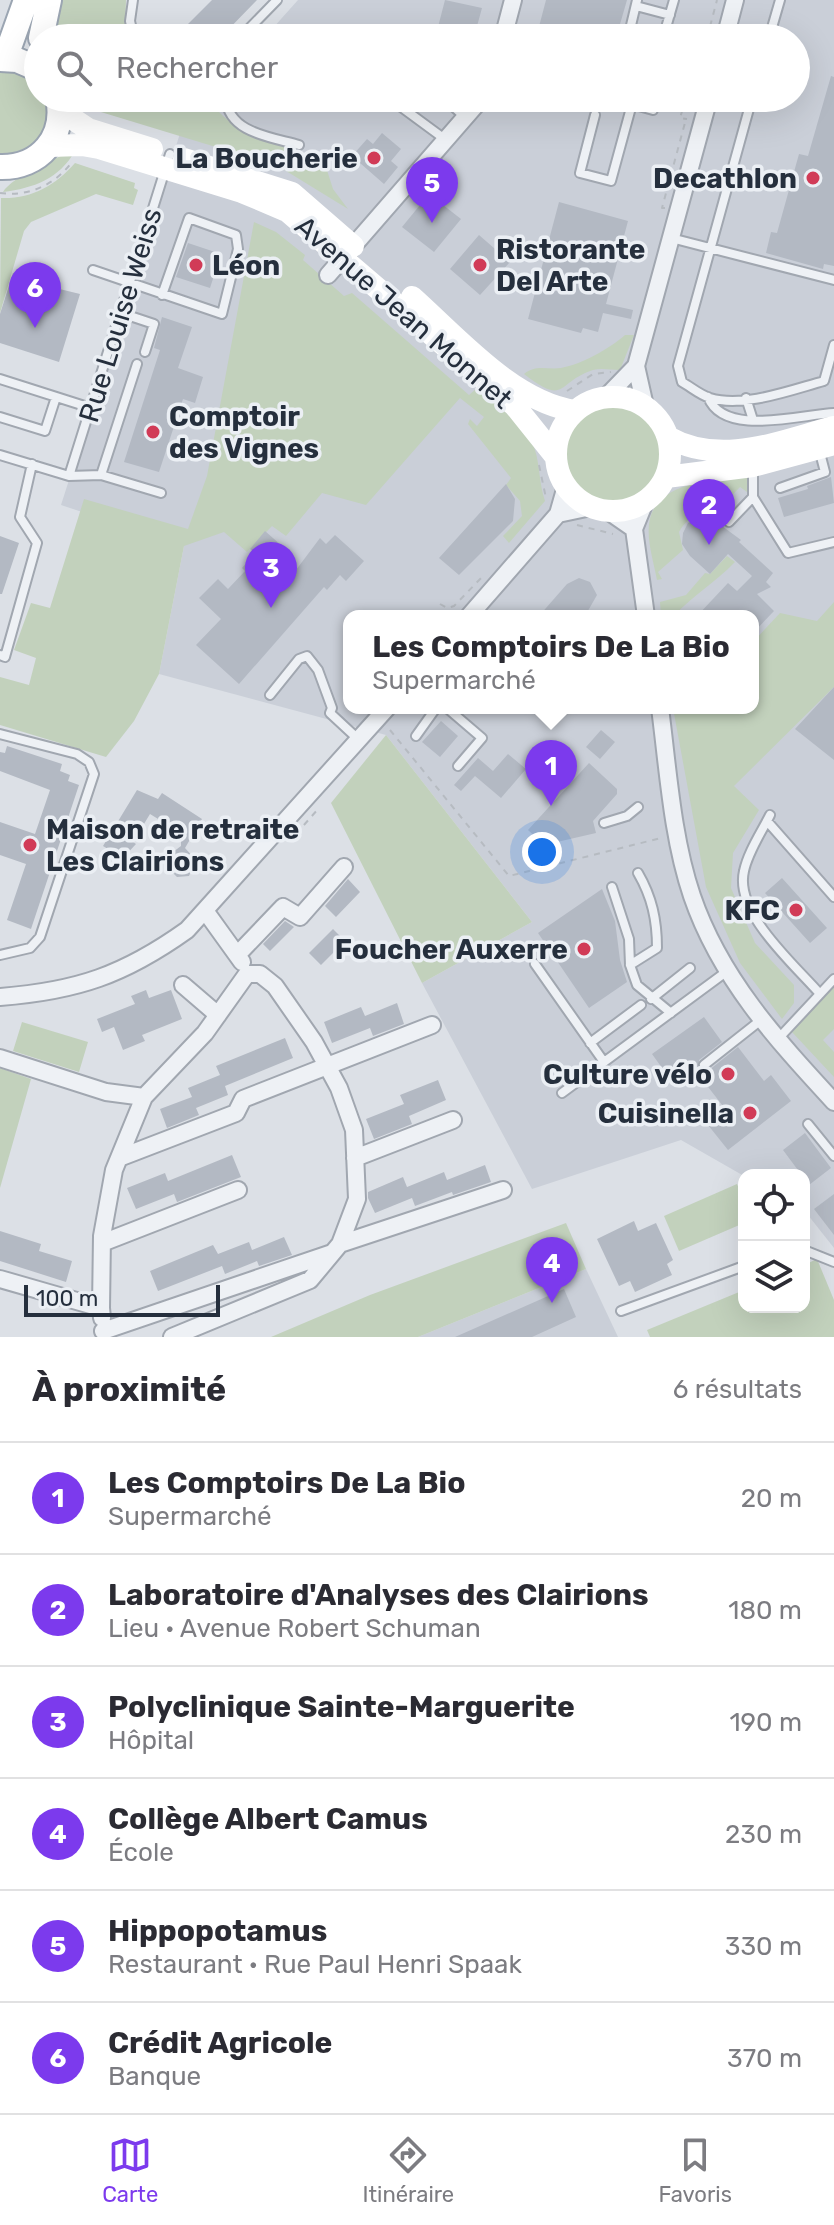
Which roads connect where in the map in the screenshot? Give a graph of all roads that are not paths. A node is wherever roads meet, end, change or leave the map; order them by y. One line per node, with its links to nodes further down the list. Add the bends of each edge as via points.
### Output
1 (26, 0): 19 (main road)
2 (49, 0): 11 (main road)
3 (133, 0): 12 (lane)
4 (277, 0): 13 (lane)
5 (513, 0): 14 (street)
6 (674, 0): 10 (lane)
7 (735, 0): 17 (street)
8 (780, 0): 18 (lane)
9 (636, 3): 10 (lane); 15 (lane)
10 (670, 15): 16 (lane)
11 (44, 24)
12 (131, 24)
13 (254, 24)
14 (507, 24)
15 (631, 24)
16 (667, 24)
17 (729, 24)
18 (773, 24)
19 (2, 59): 20 (main road)
20 (24, 65)
21 (60, 112): 34 (main road)
22 (69, 112): 35 (street, Avenue Jean Monnet, via 88,129)
23 (228, 112): 33 (lane, via 241,127)
24 (408, 112): 32 (lane)
25 (460, 112): 31 (lane)
26 (470, 112): 31 (street)
27 (630, 112): 30 (lane, via 611,181 580,173)
28 (705, 112): 37 (street)
29 (748, 112): 38 (lane)
30 (595, 115)
31 (466, 117): 32 (street)
32 (446, 140): 39 (street)
33 (299, 145)
34 (49, 146): 35 (street, Avenue Jean Monnet, via 82,145); 36 (main road, via 39,157)
35 (168, 162): 39 (street, Avenue Jean Monnet, via 246,176 292,193); 43 (lane, Rue Louise Weiss)
36 (4, 172)
37 (671, 238): 38 (lane); 49 (street)
38 (709, 248): 42 (lane); 53 (lane, via 678,366 682,382)
39 (348, 251): 41 (street); 55 (street, Avenue Jean Monnet, via 524,395 554,408); 65 (street, Avenue Jean Monnet, via 515,406)
40 (93, 270): 43 (lane)
41 (328, 275)
42 (834, 280)
43 (130, 283): 44 (lane); 45 (lane, Rue Louise Weiss)
44 (162, 295): 44 (lane, via 222,314 238,249 236,235 189,218)
45 (121, 313): 47 (lane, via 154,324); 57 (lane, Rue Louise Weiss)
46 (834, 345): 54 (lane, via 824,381)
47 (145, 352)
48 (137, 364): 69 (lane)
49 (628, 370): 51 (street); 56 (street)
50 (0, 379): 52 (lane)
51 (607, 396): 55 (street); 56 (street)
52 (56, 397): 57 (lane); 59 (lane, via 45,431)
53 (708, 397): 54 (lane); 60 (lane, via 715,409 735,419)
54 (746, 398): 60 (lane)
55 (569, 403): 65 (street)
56 (645, 406): 62 (street)
57 (91, 408): 70 (lane, Rue Louise Weiss)
58 (834, 413): 60 (lane)
59 (0, 417)
60 (753, 420)
61 (834, 427): 62 (street, via 724,453)
62 (668, 437): 71 (street)
63 (826, 446): 67 (street); 68 (lane)
64 (0, 455): 66 (lane)
65 (547, 457): 72 (street)
66 (32, 464): 70 (lane); 84 (lane, via 20,517 37,543 5,657)
67 (753, 466): 71 (street); 75 (lane)
68 (830, 474): 73 (lane)
69 (101, 475): 70 (lane); 74 (lane)
70 (69, 476)
71 (666, 477): 76 (street)
72 (566, 486): 77 (street); 78 (street)
73 (780, 488)
74 (161, 493)
75 (753, 497): 79 (lane); 81 (lane, via 788,553)
76 (645, 502): 77 (street, via 627,510); 80 (street)
77 (600, 509): 78 (street); 80 (street)
78 (558, 513): 82 (street)
79 (729, 522)
80 (627, 532): 83 (street)
81 (834, 542)
82 (474, 610)
83 (645, 610)
84 (0, 655)
85 (270, 695): 92 (lane, via 307,656 318,670 330,713)
86 (382, 714): 92 (street)
87 (432, 714): 91 (lane)
88 (454, 714): 93 (lane, via 482,738)
89 (661, 714): 106 (street, via 685,871)
90 (0, 734): 102 (lane, via 77,754 94,774 40,937 30,948)
91 (416, 736)
92 (359, 740): 100 (street)
93 (458, 766)
94 (638, 807): 95 (lane)
95 (604, 823)
96 (344, 867): 101 (street, via 300,917 283,907)
97 (638, 873): 104 (lane, via 657,922 657,948)
98 (612, 887): 104 (lane, via 629,939)
99 (834, 897): 110 (lane, via 769,818 748,857 744,893 762,928)
100 (206, 912): 101 (street); 111 (street, via 159,950 101,980 59,992)
101 (239, 953): 107 (street)
102 (0, 955)
103 (535, 964): 119 (lane)
104 (630, 965): 112 (lane, via 637,985)
105 (690, 968): 112 (lane)
106 (726, 972): 114 (lane); 116 (street)
107 (247, 974): 115 (street); 122 (street, via 260,974 275,986)
108 (834, 979): 110 (lane)
109 (183, 985): 115 (street)
110 (820, 994): 118 (lane)
111 (0, 997)
112 (651, 999): 114 (lane)
113 (641, 1005): 119 (lane)
114 (671, 1013): 121 (lane)
115 (218, 1015): 125 (street)
116 (761, 1020): 118 (street); 123 (lane)
117 (432, 1025): 122 (street)
118 (777, 1040): 126 (street)
119 (590, 1043): 121 (lane)
120 (0, 1058): 125 (street, via 106,1092)
121 (604, 1062): 124 (lane)
122 (326, 1064): 130 (street, via 243,1099 236,1113); 131 (street, via 354,1130)
123 (704, 1065)
124 (562, 1093)
125 (144, 1097): 130 (street)
126 (834, 1102)
127 (453, 1120): 131 (street)
128 (808, 1124): 129 (lane)
129 (834, 1156)
130 (119, 1158): 134 (street)
131 (355, 1158): 135 (street, via 357,1199)
132 (238, 1190): 134 (street)
133 (503, 1190): 135 (street)
134 (102, 1243): 140 (street)
135 (336, 1248): 142 (street); 143 (street, via 310,1280)
136 (810, 1252): 137 (lane)
137 (834, 1262)
138 (738, 1268): 141 (lane)
139 (0, 1279): 140 (street)
140 (101, 1308): 142 (street)
141 (621, 1311)
142 (103, 1334)
143 (172, 1337)

